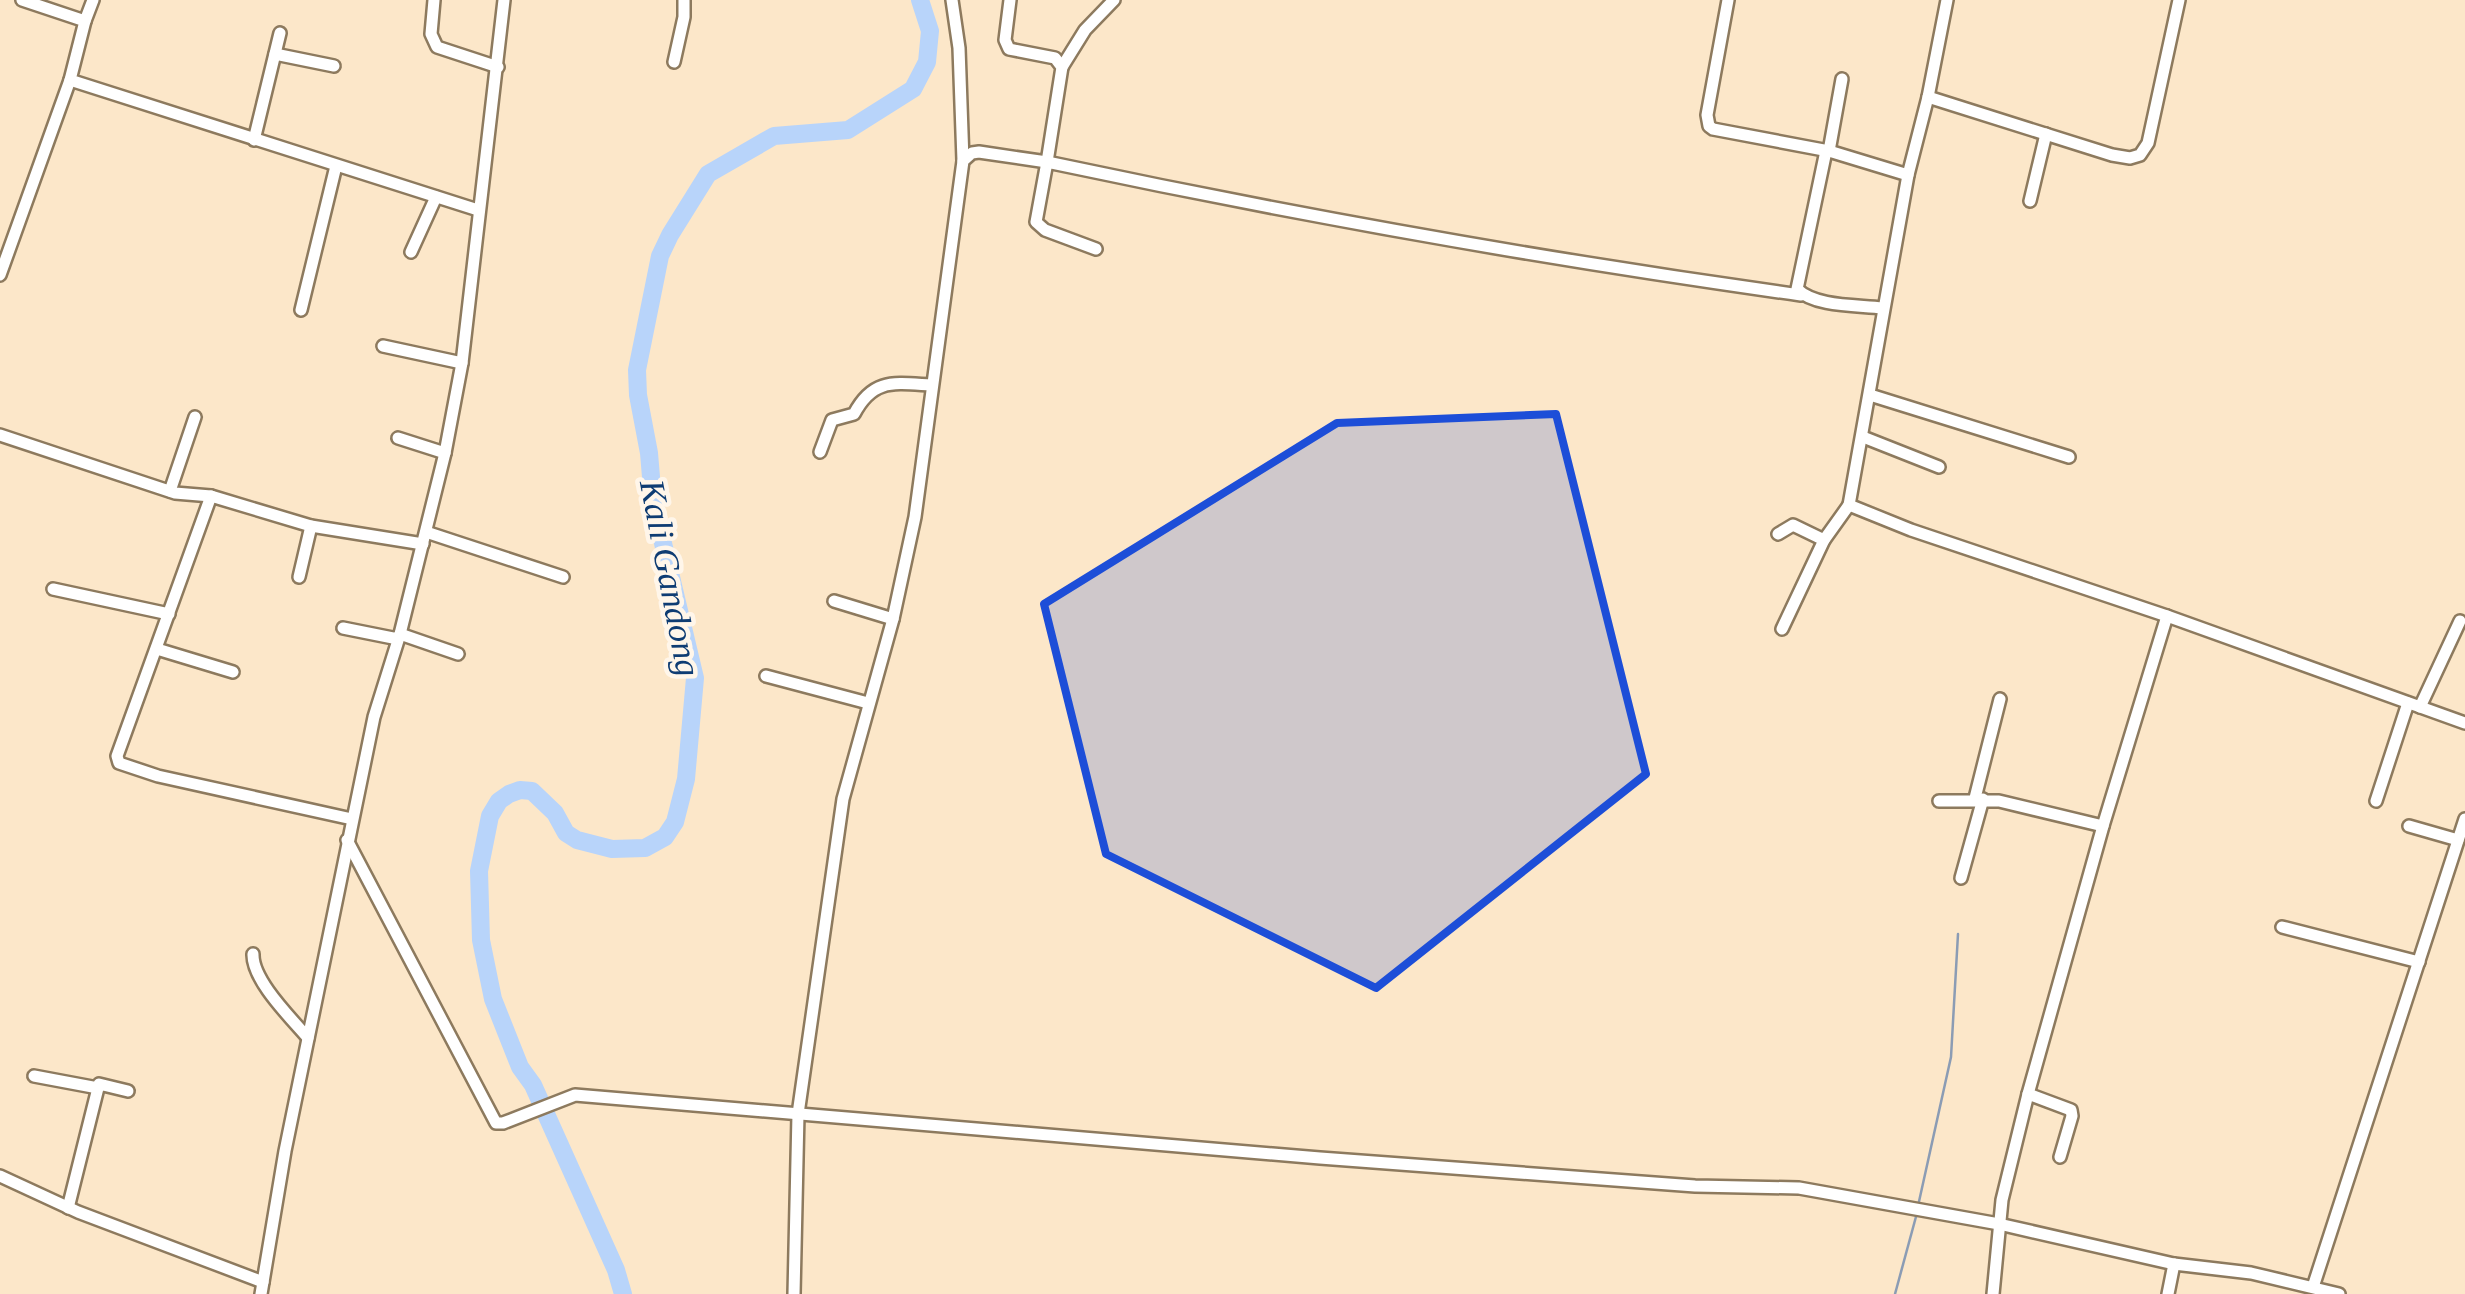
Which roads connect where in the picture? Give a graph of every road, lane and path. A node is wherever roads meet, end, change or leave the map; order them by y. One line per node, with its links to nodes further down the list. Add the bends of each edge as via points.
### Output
1 (22, 0): 12 (street)
2 (92, 0): 12 (street)
3 (434, 0): 17 (street, via 431,34 437,47)
4 (504, 0): 17 (street)
5 (684, 0): 15 (street)
6 (952, 0): 25 (street)
7 (1010, 0): 18 (street, via 1006,45 1055,58)
8 (1114, 0): 18 (street)
9 (1728, 0): 24 (street, via 1709,126)
10 (1948, 0): 21 (street)
11 (2179, 0): 22 (street, via 2140,155 2100,152)
12 (86, 21): 20 (street)
13 (280, 33): 14 (street)
14 (275, 54): 16 (street); 23 (street)
15 (674, 62)
16 (334, 66)
17 (498, 67): 31 (street)
18 (1062, 67): 26 (street)
19 (1842, 79): 24 (street)
20 (70, 80): 23 (street); 33 (street)
21 (1928, 98): 22 (street); 28 (street)
22 (2046, 134): 30 (street)
23 (254, 140): 27 (street)
24 (1828, 151): 28 (street); 37 (street, via 1796,281)
25 (963, 161): 26 (street, via 980,152); 42 (street)
26 (1046, 162): 34 (street, via 1038,226); 37 (street, via 1592,265)
27 (336, 166): 29 (street); 39 (street)
28 (1908, 175): 38 (street)
29 (436, 196): 31 (street); 35 (street)
30 (2030, 201)
31 (478, 210): 41 (street)
32 (0, 230): 33 (street)
33 (14, 234): 36 (street)
34 (1096, 249)
35 (412, 252)
36 (0, 276)
37 (1801, 295): 38 (street)
38 (1882, 308): 43 (street)
39 (302, 310)
40 (383, 346): 41 (street)
41 (462, 363): 49 (street)
42 (931, 385): 48 (street, via 873,388 854,414 832,420); 65 (street, via 915,517)
43 (1870, 395): 47 (street); 50 (street)
44 (194, 416): 52 (street)
45 (0, 435): 52 (street)
46 (398, 438): 49 (street)
47 (1863, 438): 51 (street); 54 (street)
48 (820, 452)
49 (445, 453): 57 (street)
50 (2069, 457)
51 (1938, 467)
52 (170, 491): 53 (street)
53 (211, 496): 55 (street); 63 (street)
54 (1849, 506): 58 (street); 64 (street)
55 (311, 526): 57 (street); 59 (street)
56 (1778, 534): 58 (street, via 1793,524)
57 (425, 538): 60 (street); 69 (street)
58 (1824, 540): 68 (street)
59 (299, 577)
60 (563, 577)
61 (52, 589): 63 (street)
62 (834, 601): 65 (street)
63 (169, 614): 70 (street)
64 (2167, 616): 76 (street); 83 (street)
65 (893, 618): 75 (street)
66 (2460, 622): 76 (street)
67 (343, 628): 69 (street)
68 (1782, 630)
69 (399, 636): 71 (street); 82 (street)
70 (157, 649): 72 (street); 82 (street, via 119,763)
71 (458, 654)
72 (233, 672)
73 (766, 676): 75 (street)
74 (2000, 699): 78 (street)
75 (868, 703): 96 (street, via 842,799)
76 (2414, 705): 77 (street); 80 (street)
77 (2465, 723)
78 (1979, 799): 79 (street); 83 (street); 87 (street)
79 (1939, 801)
80 (2376, 801)
81 (2465, 818): 86 (street)
82 (352, 819): 85 (street)
83 (2103, 826): 95 (street)
84 (2410, 826): 86 (street)
85 (348, 840): 91 (street); 96 (street, via 492,1120 501,1123 575,1094)
86 (2458, 840): 90 (street)
87 (1961, 878)
88 (2282, 926): 90 (street)
89 (253, 954): 91 (street, via 262,981)
90 (2418, 962): 102 (street)
91 (308, 1038): 103 (street)
92 (34, 1076): 93 (street)
93 (98, 1088): 94 (street); 99 (street)
94 (128, 1091)
95 (2028, 1094): 97 (street, via 2071,1110); 100 (street)
96 (798, 1114): 100 (street, via 1695,1186 1799,1188); 104 (street)
97 (2060, 1157)
98 (0, 1176): 99 (street)
99 (68, 1208): 103 (street)
100 (1999, 1224): 101 (street); 105 (street)
101 (2174, 1264): 102 (street); 106 (street)
102 (2314, 1287): 107 (street)
103 (262, 1288)
104 (794, 1294)
105 (1993, 1294)
106 (2168, 1294)
107 (2340, 1294)

